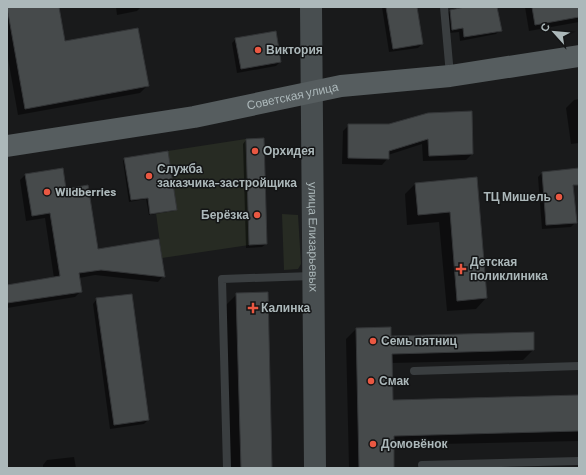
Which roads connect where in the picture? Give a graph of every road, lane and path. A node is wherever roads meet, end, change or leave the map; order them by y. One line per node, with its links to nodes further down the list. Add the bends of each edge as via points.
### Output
1 (311, 7): 5 (street, улица Елизарьевых)
2 (444, 7): 4 (lane)
3 (579, 56): 4 (main road, Советская улица)
4 (450, 76): 5 (main road, Советская улица, via 341,86)
5 (311, 93): 6 (main road, Советская улица, via 194,117); 7 (street, улица Елизарьевых)
6 (7, 146)
7 (313, 276): 12 (lane, via 222,279); 13 (street, улица Елизарьевых)
8 (579, 366): 9 (lane)
9 (414, 371)
10 (579, 461): 11 (lane)
11 (422, 465)
12 (227, 468)
13 (315, 468)

